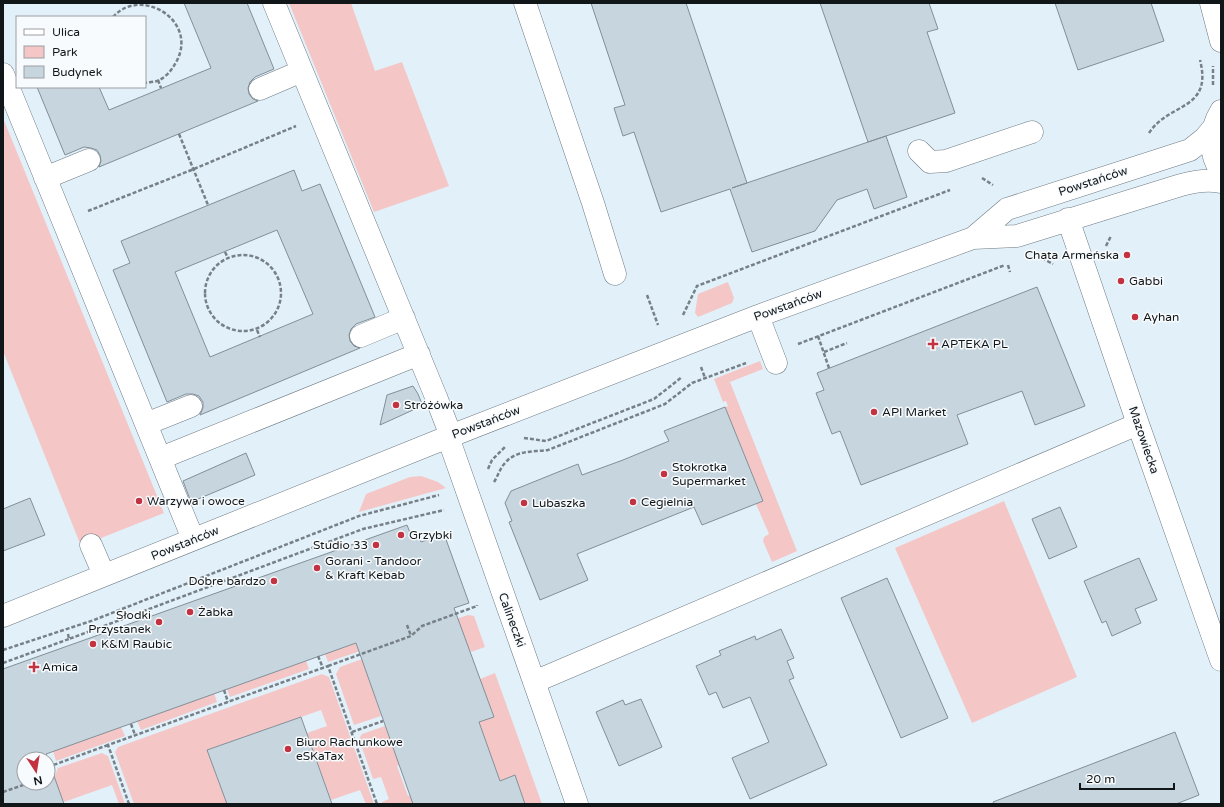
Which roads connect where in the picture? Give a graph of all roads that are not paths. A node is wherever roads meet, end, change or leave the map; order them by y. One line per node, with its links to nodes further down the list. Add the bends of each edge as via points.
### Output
1 (274, 3): 5 (street, Calineczki)
2 (525, 3): 17 (street)
3 (1211, 3): 4 (street)
4 (1221, 42)
5 (302, 71): 7 (street); 19 (street, Calineczki)
6 (3, 74): 13 (street)
7 (260, 89)
8 (1217, 119): 12 (street, via 1212,148); 16 (street, Powstańców, via 1205,138 1190,150 1007,209)
9 (1032, 132): 10 (street, via 946,161 930,162)
10 (919, 151)
11 (90, 160): 13 (street)
12 (1221, 171)
13 (46, 178): 24 (street)
14 (1221, 182): 15 (street, Powstańców, via 1199,180 1181,184)
15 (1068, 219): 16 (street, Powstańców, via 1018,236); 25 (street, Mazowiecka)
16 (973, 238): 18 (street, Powstańców)
17 (615, 274)
18 (758, 316): 22 (street); 26 (street, Powstańców)
19 (404, 318): 20 (street); 21 (street, Calineczki)
20 (361, 336)
21 (419, 354): 26 (street, Calineczki); 27 (street)
22 (776, 363)
23 (190, 406): 24 (street)
24 (146, 424): 27 (street)
25 (1138, 424): 32 (street, Mazowiecka); 33 (street)
26 (449, 437): 28 (street, Powstańców); 33 (street, Calineczki)
27 (161, 458): 28 (street)
28 (193, 539): 30 (street, Powstańców)
29 (91, 545): 30 (street)
30 (104, 575): 31 (street, Powstańców)
31 (3, 616)
32 (1221, 660)
33 (534, 682): 34 (street, Calineczki)
34 (577, 804)

